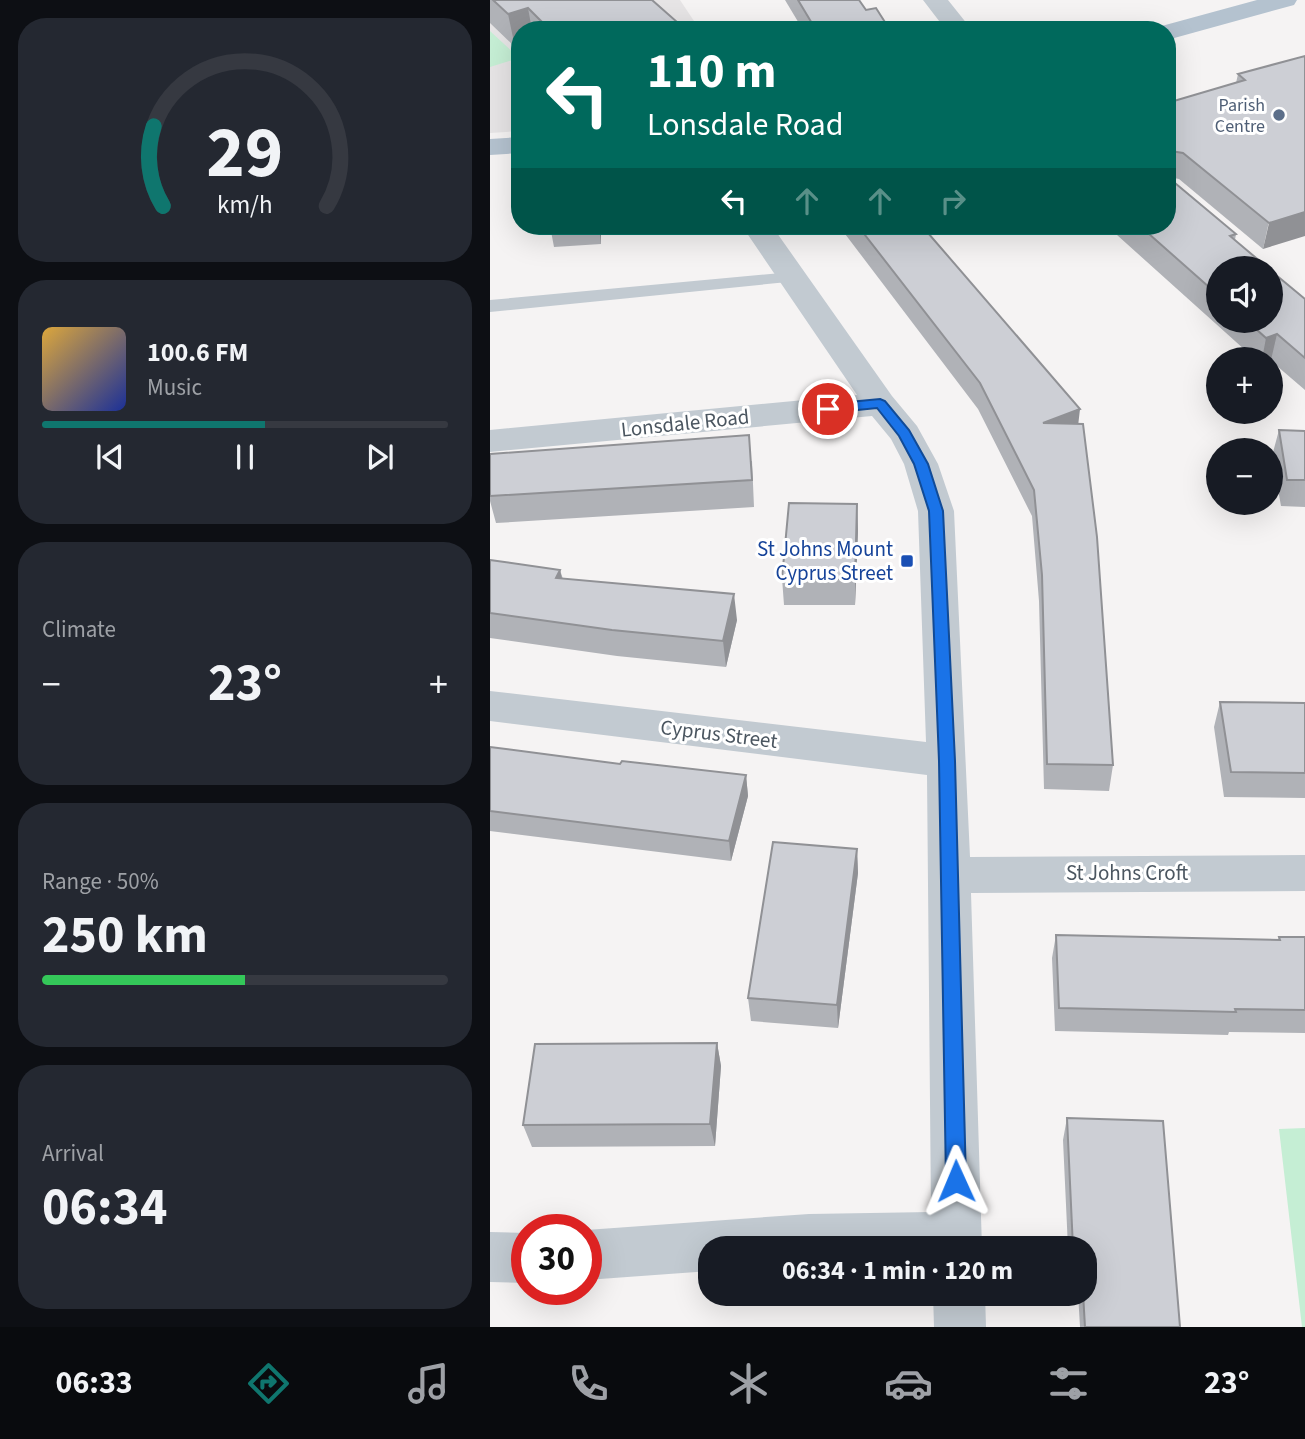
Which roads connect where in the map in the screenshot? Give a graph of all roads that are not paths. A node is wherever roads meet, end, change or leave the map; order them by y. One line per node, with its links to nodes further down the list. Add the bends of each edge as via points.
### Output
1 (935, 0): 3 (street)
2 (1285, 0): 4 (main road)
3 (952, 21)
4 (1176, 30)
5 (511, 146): 6 (main road)
6 (490, 147)
7 (763, 235): 8 (street)
8 (792, 278): 9 (lane); 10 (street)
9 (490, 306)
10 (880, 404): 11 (street, Lonsdale Road); 13 (street, via 905,434 921,464 936,511)
11 (490, 441)
12 (490, 706): 13 (street, Cyprus Street)
13 (947, 761): 15 (street)
14 (1305, 873): 15 (street, St Johns Croft)
15 (949, 875): 16 (street)
16 (957, 1236)
17 (698, 1247): 18 (street)
18 (602, 1254)
19 (490, 1257): 20 (street)
20 (511, 1258)
21 (959, 1306): 22 (street)
22 (960, 1327)

